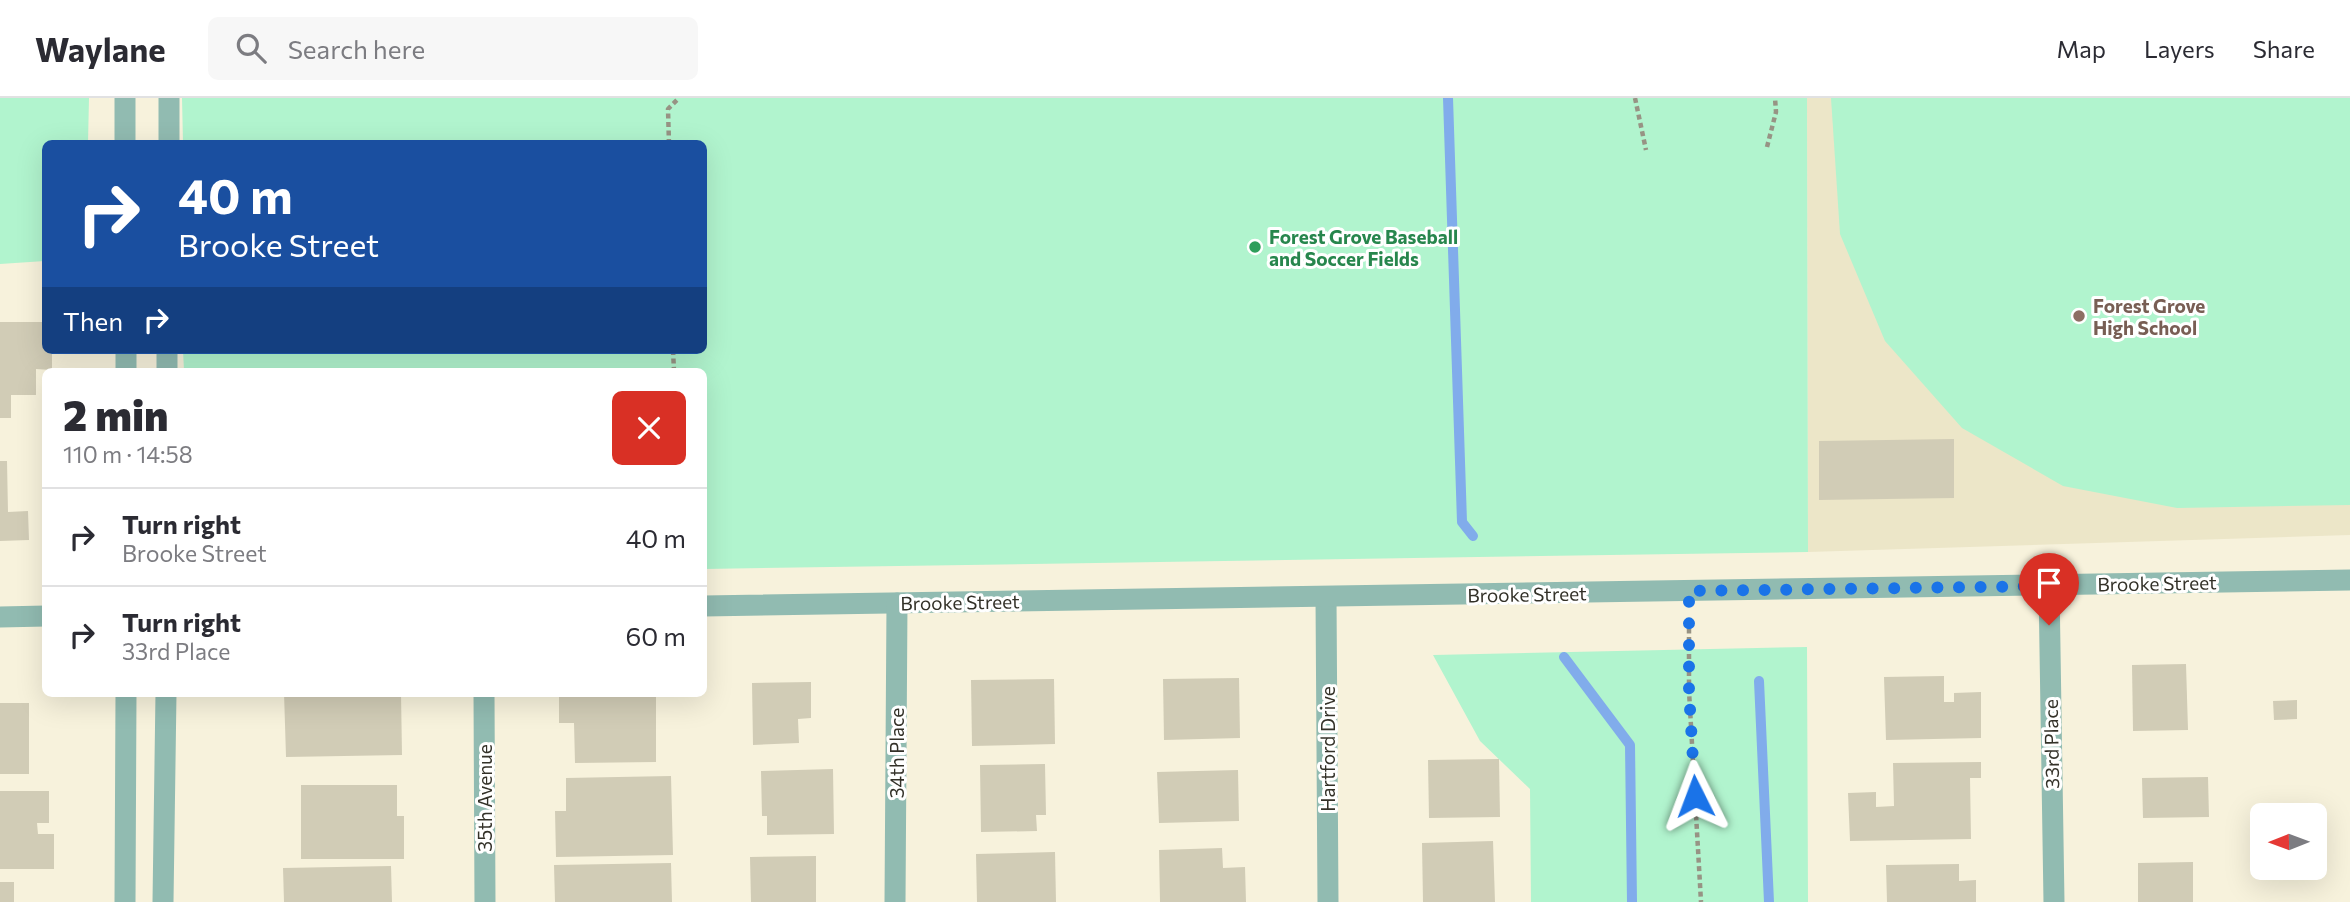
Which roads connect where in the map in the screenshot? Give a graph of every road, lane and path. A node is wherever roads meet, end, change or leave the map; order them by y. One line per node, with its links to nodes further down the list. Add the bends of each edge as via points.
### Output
1 (125, 98): 6 (street)
2 (169, 98): 7 (street)
3 (679, 98): 8 (path, via 668,109)
4 (1635, 98): 10 (path)
5 (1775, 98): 9 (path)
6 (125, 140)
7 (169, 140)
8 (669, 140)
9 (1767, 148)
10 (1646, 150)
11 (2350, 580): 12 (street, Brooke Street)
12 (2049, 586): 13 (street, Brooke Street); 28 (street, 33rd Place)
13 (1689, 591): 14 (street, Brooke Street); 27 (path, via 1689,691)
14 (1326, 597): 15 (street, Brooke Street); 26 (street, Hartford Drive)
15 (897, 603): 16 (street, Brooke Street); 25 (street, 34th Place)
16 (707, 606)
17 (42, 616): 18 (street)
18 (0, 617)
19 (125, 697): 22 (street)
20 (166, 697): 23 (street)
21 (484, 697): 24 (street, 35th Avenue)
22 (125, 902)
23 (163, 902)
24 (485, 902)
25 (895, 902)
26 (1328, 902)
27 (1701, 902)
28 (2054, 902)

